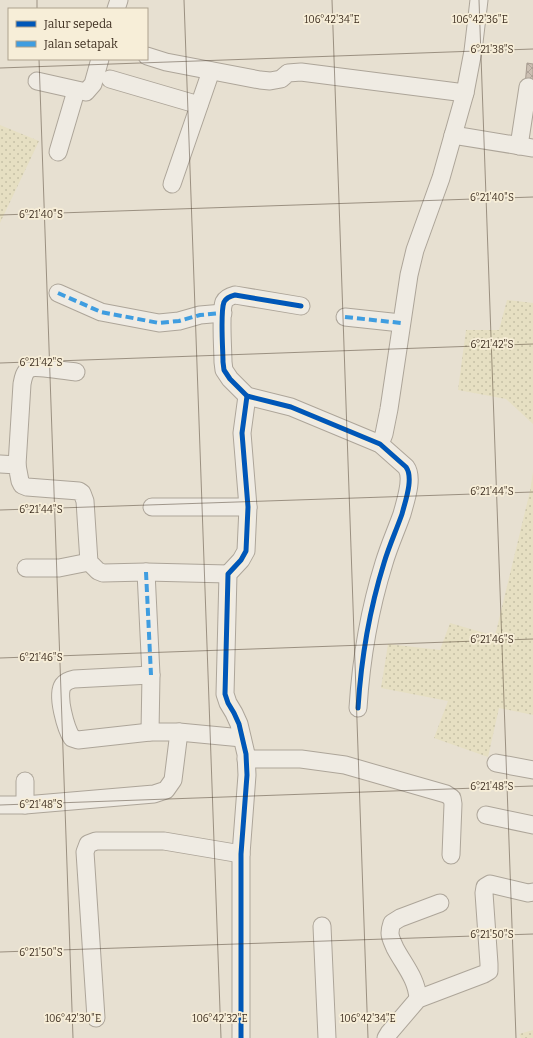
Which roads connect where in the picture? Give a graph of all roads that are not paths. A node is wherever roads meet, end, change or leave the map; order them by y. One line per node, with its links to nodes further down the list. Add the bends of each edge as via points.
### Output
1 (479, 0): 9 (street)
2 (148, 56): 4 (street)
3 (100, 60): 8 (street, via 91,87 86,92)
4 (211, 71): 9 (street, via 270,81 282,79 288,73 301,72); 10 (street)
5 (110, 79): 10 (street)
6 (37, 81): 8 (street)
7 (528, 87): 12 (street)
8 (76, 91): 13 (street)
9 (465, 93): 11 (street)
10 (199, 105): 14 (street)
11 (453, 135): 12 (street); 19 (street, via 408,274)
12 (526, 147)
13 (58, 152)
14 (172, 184)
15 (58, 293): 17 (street, via 101,312 159,323)
16 (301, 306): 17 (street, via 235,295 224,301)
17 (223, 313): 21 (street, via 224,370 230,380)
18 (345, 317): 19 (street)
19 (402, 323): 22 (street, via 384,434)
20 (76, 372): 23 (street, via 35,368 28,370 24,375)
21 (247, 396): 22 (street, via 291,407); 25 (street, via 242,433)
22 (380, 444): 31 (street, via 406,467 410,477 403,509 384,563 372,610 360,677)
23 (8, 464): 26 (street, via 26,487 82,493 85,501)
24 (152, 507): 25 (street)
25 (248, 507): 29 (street, via 246,551)
26 (89, 562): 27 (street, via 59,568); 28 (street, via 103,573)
27 (26, 568)
28 (146, 572): 29 (street); 30 (street)
29 (228, 574): 34 (street, via 225,694 239,724)
30 (152, 675): 32 (street); 32 (street, via 74,679 62,686 60,695 68,732 72,738 78,740)
31 (358, 708)
32 (150, 732): 33 (street)
33 (179, 732): 34 (street); 40 (street, via 174,780 166,790 154,794)
34 (242, 738): 35 (street)
35 (246, 759): 43 (street); 44 (street, via 301,759 345,765 446,794 452,798 453,804)
36 (496, 763): 37 (street)
37 (533, 770)
38 (25, 781): 40 (street)
39 (0, 805): 40 (street)
40 (25, 805)
41 (486, 815): 42 (street)
42 (533, 825)
43 (241, 854): 49 (street, via 164,841 96,841 88,844 85,852); 50 (street)
44 (451, 855)
45 (533, 892): 48 (street, via 490,884 485,887 489,971)
46 (440, 903): 48 (street, via 392,923 391,939 415,982)
47 (322, 926): 51 (street)
48 (418, 999): 52 (street)
49 (96, 1018)
50 (241, 1038)
51 (327, 1038)
52 (386, 1038)

